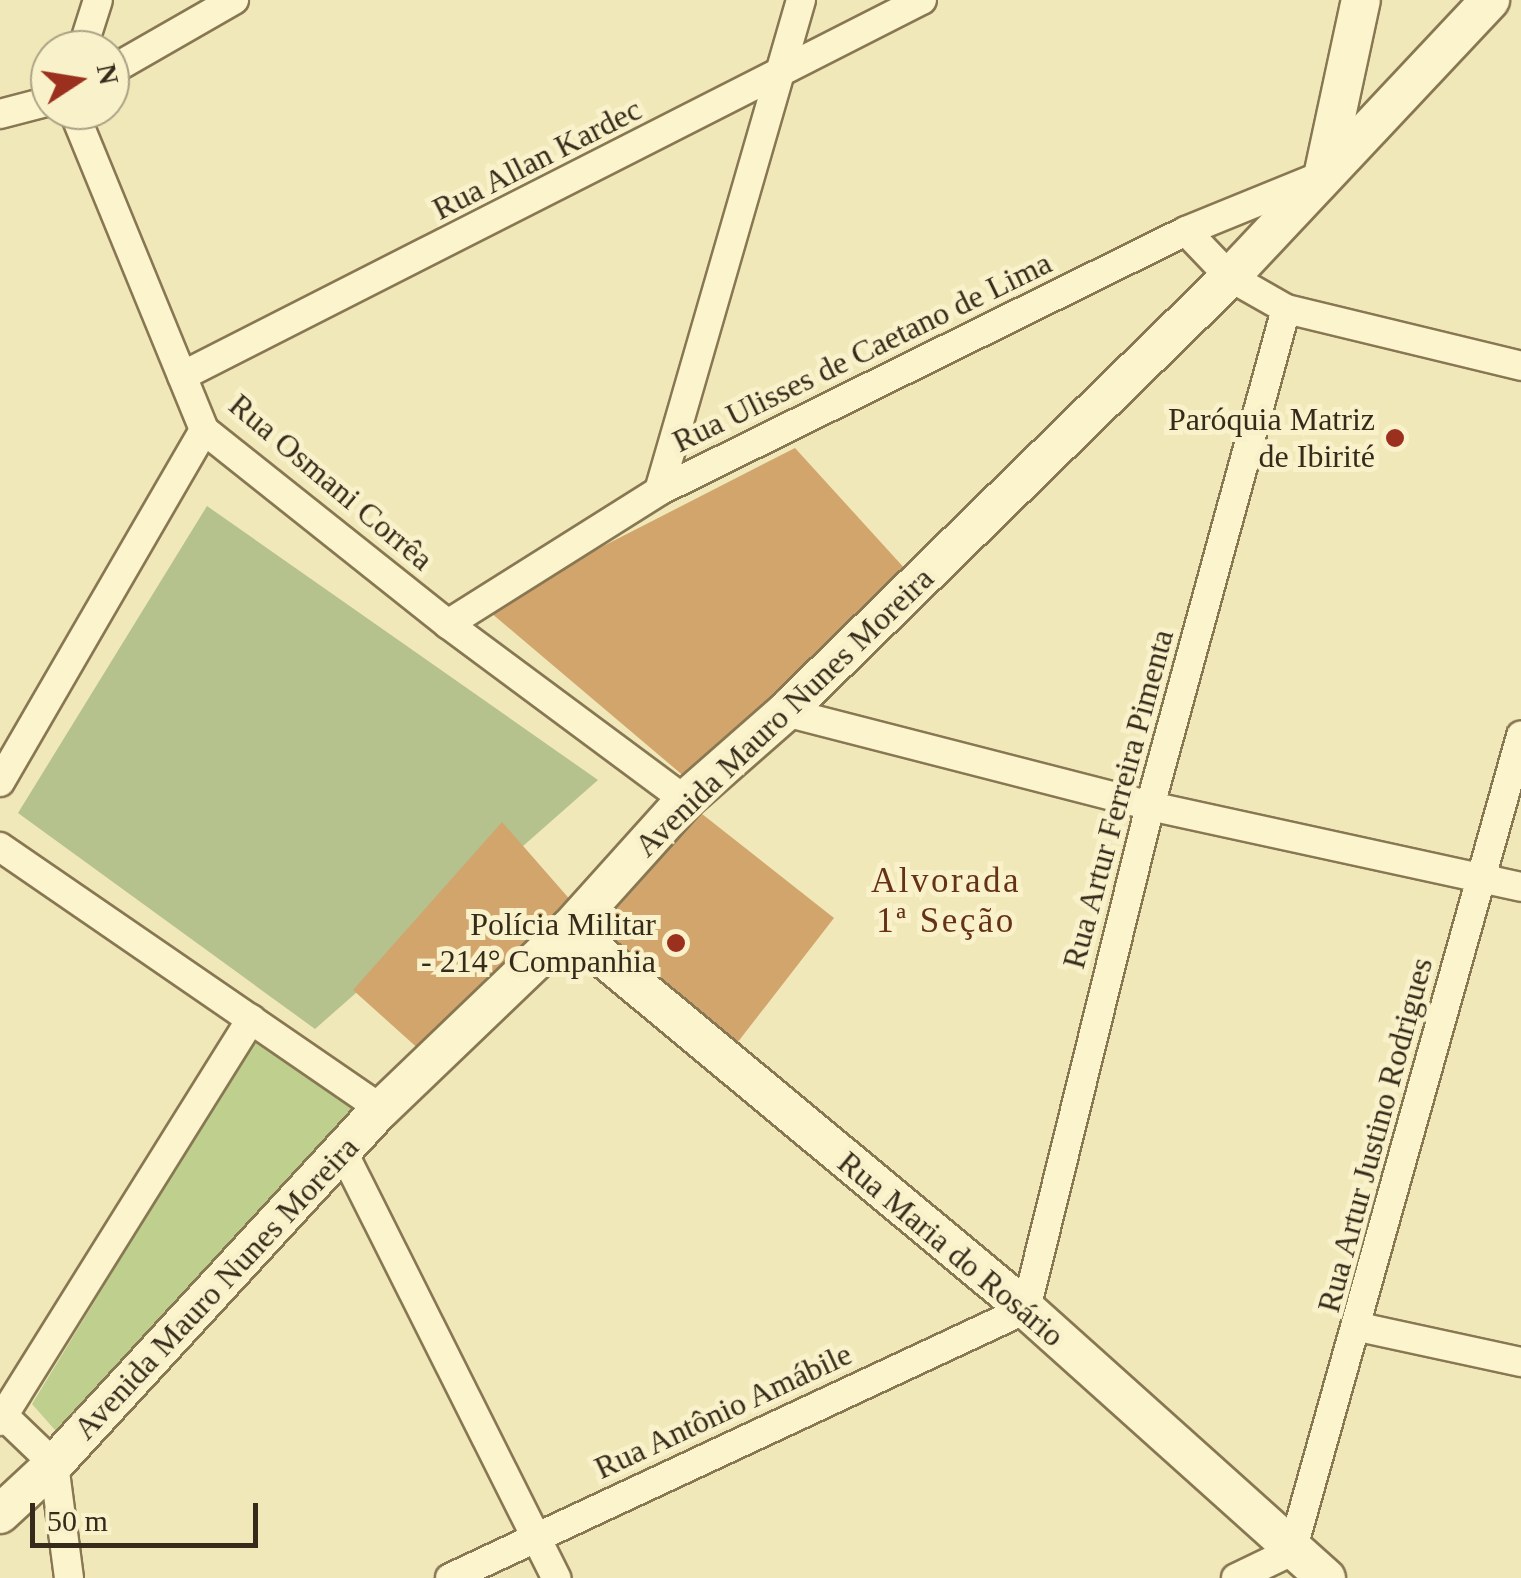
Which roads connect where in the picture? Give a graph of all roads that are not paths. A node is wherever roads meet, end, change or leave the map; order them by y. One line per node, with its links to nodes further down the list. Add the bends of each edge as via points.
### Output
1 (98, 0): 7 (street)
2 (234, 0): 8 (street)
3 (801, 0): 9 (street)
4 (922, 0): 9 (street, Rua Allan Kardec)
5 (1361, 0): 13 (street)
6 (1490, 0): 13 (street, Avenida Mauro Nunes Moreira)
7 (88, 30)
8 (130, 60)
9 (777, 78): 18 (street, Rua Allan Kardec); 20 (street)
10 (30, 106): 11 (street)
11 (0, 114)
12 (80, 130): 18 (street, Rua Osmani Corrêa)
13 (1324, 175): 14 (street, Rua Ulisses de Caetano de Lima); 15 (street, Avenida Mauro Nunes Moreira)
14 (1186, 232): 15 (street); 20 (street, Rua Ulisses de Caetano de Lima)
15 (1230, 277): 16 (street); 22 (street, Avenida Mauro Nunes Moreira)
16 (1286, 309): 17 (street); 26 (street, Rua Artur Ferreira Pimenta)
17 (1521, 366)
18 (182, 376): 19 (street, Rua Osmani Corrêa)
19 (204, 430): 21 (street, Rua Osmani Corrêa); 24 (street)
20 (659, 491): 21 (street, Rua Ulisses de Caetano de Lima)
21 (448, 624): 25 (street, Rua Osmani Corrêa)
22 (785, 712): 25 (street, Avenida Mauro Nunes Moreira); 26 (street)
23 (1521, 736): 28 (street, Rua Artur Justino Rodrigues)
24 (0, 782)
25 (685, 800): 30 (street, Avenida Mauro Nunes Moreira)
26 (1150, 806): 28 (street); 34 (street, Rua Artur Ferreira Pimenta)
27 (0, 846): 31 (street)
28 (1481, 878): 29 (street); 35 (street, Rua Artur Justino Rodrigues)
29 (1521, 887)
30 (569, 929): 32 (street, Avenida Mauro Nunes Moreira); 34 (street, Rua Maria do Rosário)
31 (251, 1019): 32 (street); 37 (street)
32 (381, 1108): 33 (street, Avenida Mauro Nunes Moreira)
33 (342, 1150): 38 (street, Avenida Mauro Nunes Moreira); 40 (street)
34 (1026, 1310): 40 (street, Rua Antônio Amábile); 41 (street, Rua Maria do Rosário)
35 (1359, 1327): 36 (street); 41 (street, Rua Artur Justino Rodrigues)
36 (1521, 1362)
37 (2, 1418): 38 (street)
38 (54, 1464): 39 (street, Avenida Mauro Nunes Moreira); 42 (street)
39 (0, 1514)
40 (536, 1536): 43 (street, Rua Antônio Amábile); 44 (street)
41 (1292, 1551): 45 (street); 46 (street, Rua Maria do Rosário)
42 (69, 1578)
43 (450, 1578)
44 (556, 1578)
45 (1236, 1578)
46 (1326, 1578)

